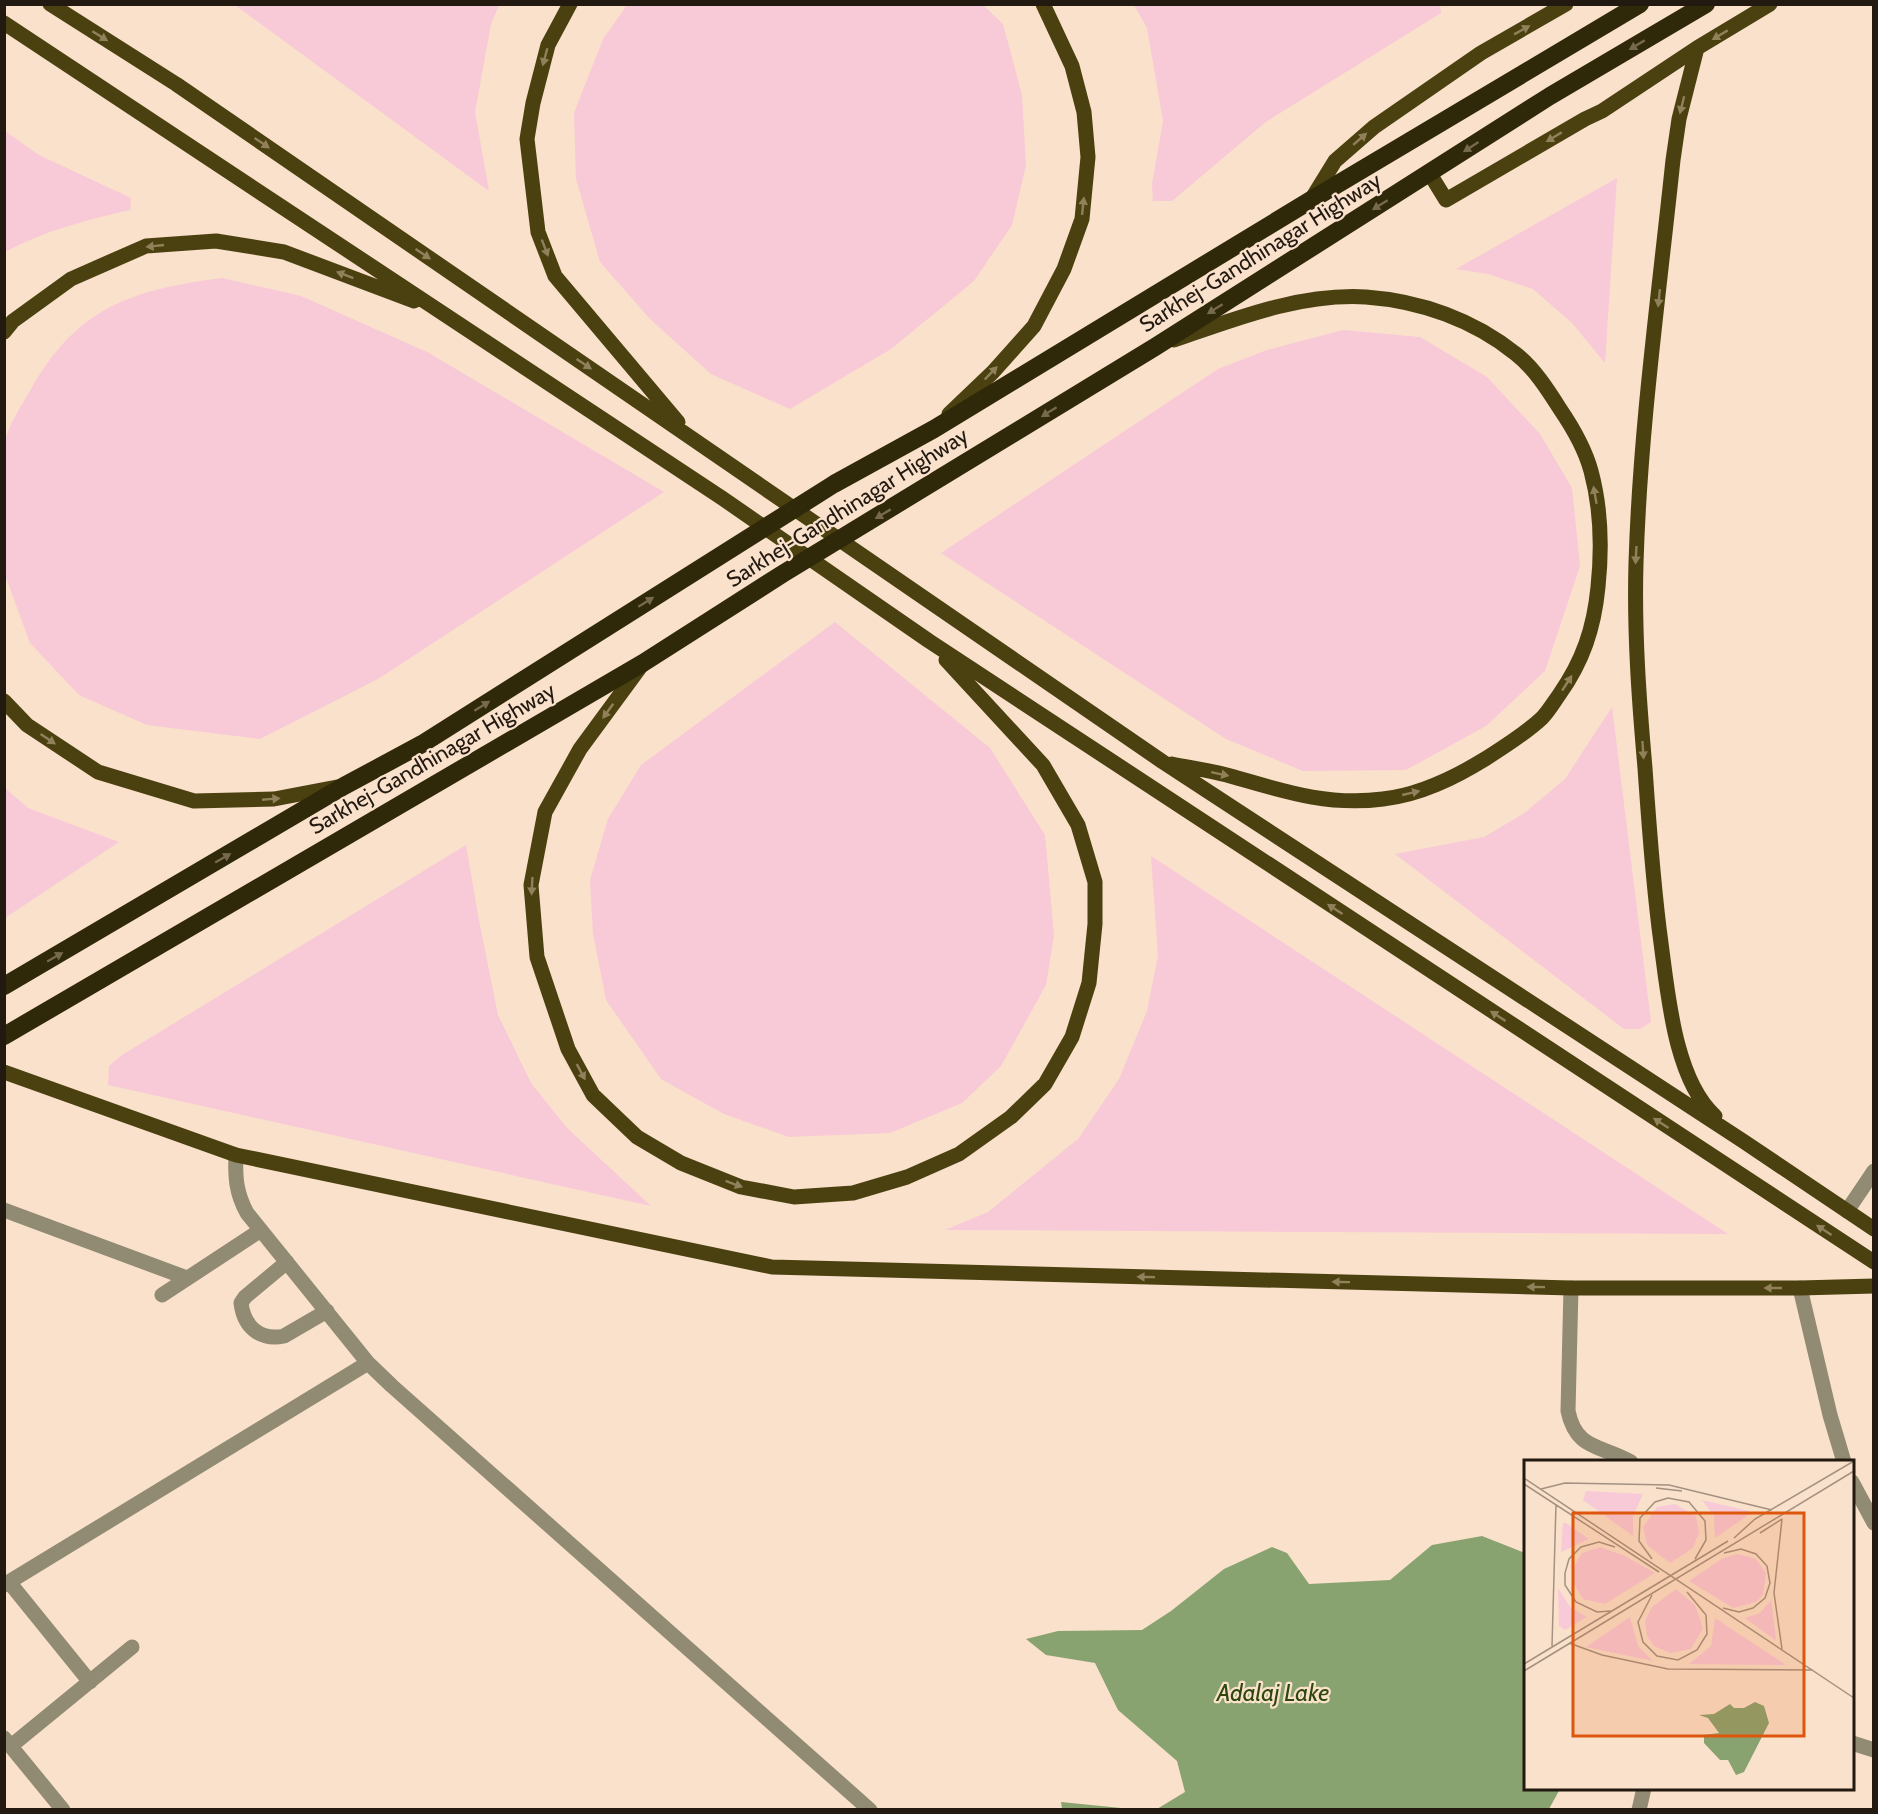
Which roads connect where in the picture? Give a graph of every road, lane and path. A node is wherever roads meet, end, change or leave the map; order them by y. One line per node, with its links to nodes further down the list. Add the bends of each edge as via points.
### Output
1 (50, 4): 16 (main road, one-way to 16, via 176,84)
2 (570, 4): 16 (main road, one-way to 16, via 548,45 527,139 538,232 555,276)
3 (1043, 4): 15 (main road, one-way to 3, via 1035,326 1064,269 1082,219 1088,157 1084,112 1072,66)
4 (1566, 4): 11 (main road, one-way to 4, via 1335,161 1374,127 1480,53)
5 (1640, 4): 11 (highway, Sarkhej-Gandhinagar Highway)
6 (1706, 4): 10 (highway, Sarkhej-Gandhinagar Highway, one-way to 10)
7 (1770, 4): 9 (main road, one-way to 9)
8 (4, 23): 12 (main road)
9 (1697, 48): 10 (main road, one-way to 10, via 1602,111 1446,201); 25 (main road, one-way to 25, via 1678,119 1643,447 1636,563 1636,653 1655,898 1670,1007 1683,1062 1703,1105)
10 (1430, 174): 14 (highway, Sarkhej-Gandhinagar Highway, one-way to 14)
11 (1311, 201): 15 (highway, Sarkhej-Gandhinagar Highway)
12 (439, 311): 13 (main road, one-way to 13, via 284,252 216,241 146,246 71,279); 17 (main road)
13 (4, 332)
14 (1155, 347): 18 (highway, Sarkhej-Gandhinagar Highway, one-way to 18); 20 (main road, one-way to 14, via 1313,799 1347,802 1425,790 1464,772 1543,717 1580,663 1596,615 1600,542 1591,470 1574,429 1519,356 1449,314 1366,297 1333,298 1278,307)
15 (934, 429): 21 (highway, Sarkhej-Gandhinagar Highway, one-way to 15, via 422,744 834,484)
16 (691, 437): 20 (main road)
17 (929, 641): 18 (main road, one-way to 17, via 580,749 545,812 531,885 537,957 568,1049 593,1095 637,1137 681,1163 741,1187 794,1197 853,1193 907,1177 958,1155 1011,1117 1045,1084 1072,1037 1089,983 1095,882 1078,825 1043,765); 33 (main road, one-way to 17)
18 (643, 663): 23 (highway, Sarkhej-Gandhinagar Highway)
19 (4, 701): 21 (main road, one-way to 21, via 27,725 98,772 194,801 274,799)
20 (1163, 762): 25 (main road)
21 (344, 786): 22 (highway, Sarkhej-Gandhinagar Highway, one-way to 21)
22 (4, 986)
23 (4, 1036)
24 (4, 1072): 26 (main road)
25 (1743, 1141): 29 (main road)
26 (236, 1155): 31 (street, via 239,1198); 36 (main road, one-way to 26, via 772,1267)
27 (1874, 1171): 29 (street)
28 (4, 1210): 34 (street)
29 (1847, 1211): 30 (main road)
30 (1874, 1229)
31 (261, 1230): 32 (street); 34 (street)
32 (287, 1262): 39 (street); 39 (street, via 245,1297 241,1303 246,1320 258,1334 276,1337)
33 (1874, 1262)
34 (187, 1278): 38 (street)
35 (1874, 1286): 37 (main road)
36 (1571, 1288): 37 (main road, one-way to 36); 41 (street, via 1571,1427 1580,1439)
37 (1800, 1288): 42 (street)
38 (162, 1295)
39 (327, 1311): 40 (street)
40 (368, 1363): 45 (street); 53 (street)
41 (1629, 1460)
42 (1844, 1460)
43 (1854, 1486): 44 (street)
44 (1874, 1523)
45 (7, 1583): 47 (street)
46 (132, 1647): 47 (street)
47 (90, 1682): 48 (street)
48 (8, 1742): 52 (street)
49 (1854, 1744): 50 (street)
50 (1874, 1750)
51 (1644, 1790): 54 (street)
52 (63, 1809)
53 (870, 1809)
54 (1639, 1809)

